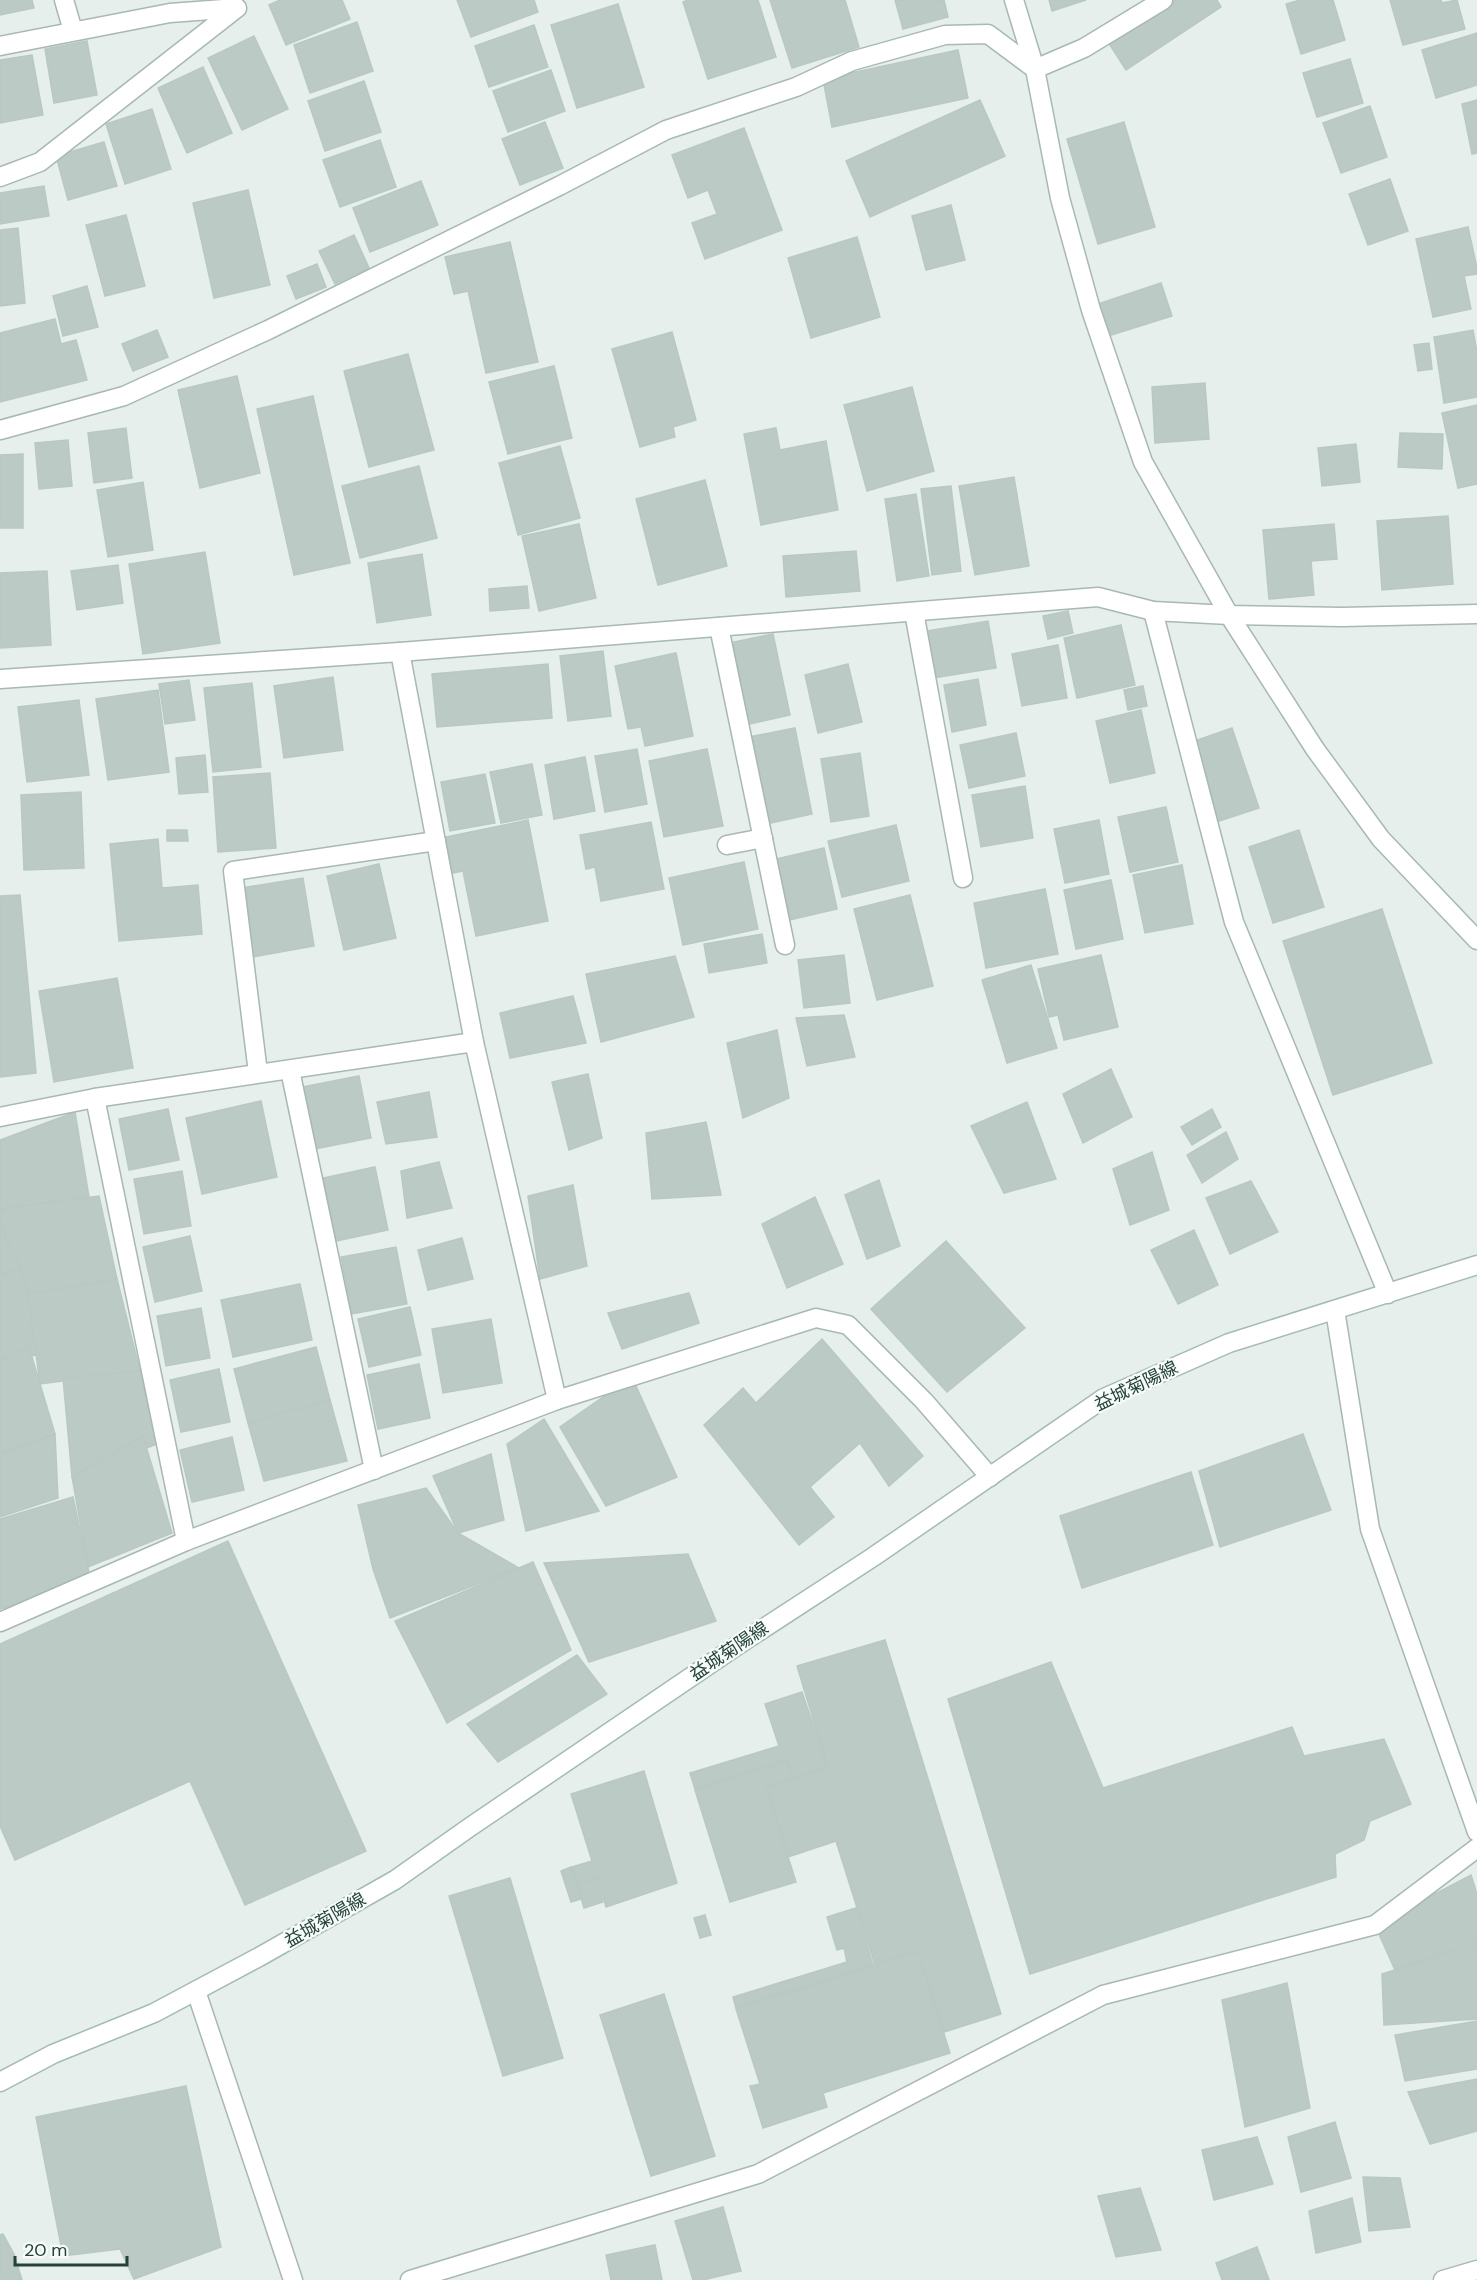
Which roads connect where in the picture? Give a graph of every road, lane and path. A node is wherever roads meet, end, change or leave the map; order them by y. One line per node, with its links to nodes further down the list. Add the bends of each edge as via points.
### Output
1 (64, 0): 5 (street)
2 (1014, 0): 7 (street)
3 (1162, 0): 7 (street, via 1084,48)
4 (242, 4): 5 (street); 8 (street, via 40,162)
5 (72, 31): 6 (street)
6 (0, 46)
7 (1035, 69): 9 (street, via 988,34 945,35 852,61 796,87 666,130 268,330 124,396); 13 (street, via 1060,198 1091,310 1143,462)
8 (0, 177)
9 (0, 430)
10 (1153, 611): 11 (street, via 1098,597); 13 (street); 29 (street, via 1234,922)
11 (914, 612): 14 (street); 20 (street)
12 (1477, 614): 13 (street)
13 (1229, 615): 21 (street, via 1315,749 1381,839)
14 (719, 627): 15 (street); 17 (street)
15 (400, 652): 16 (street); 18 (street)
16 (0, 679)
17 (763, 838): 19 (street); 22 (street)
18 (436, 841): 23 (street); 25 (street, via 233,872)
19 (727, 845)
20 (963, 878)
21 (1477, 940)
22 (785, 945)
23 (474, 1042): 24 (street); 31 (street)
24 (290, 1070): 25 (street); 32 (street)
25 (258, 1073): 26 (street)
26 (95, 1098): 27 (street); 34 (street)
27 (0, 1117)
28 (1477, 1265): 29 (street, 益城菊陽線)
29 (1388, 1294): 30 (street, 益城菊陽線)
30 (1335, 1310): 33 (street, 益城菊陽線, via 1229,1343 1104,1398); 36 (street, via 1370,1529)
31 (557, 1400): 32 (street); 33 (street, via 816,1318 848,1325 924,1401)
32 (374, 1470): 34 (street)
33 (990, 1477): 38 (street, 益城菊陽線, via 395,1880)
34 (186, 1541): 35 (street)
35 (0, 1622)
36 (1477, 1832)
37 (1477, 1848): 42 (street, via 1375,1924 1103,1995 758,2174)
38 (196, 1991): 39 (street, 益城菊陽線, via 154,2013 53,2054); 41 (street)
39 (0, 2082)
40 (1477, 2270): 43 (street)
41 (293, 2280)
42 (410, 2280)
43 (1443, 2280)

